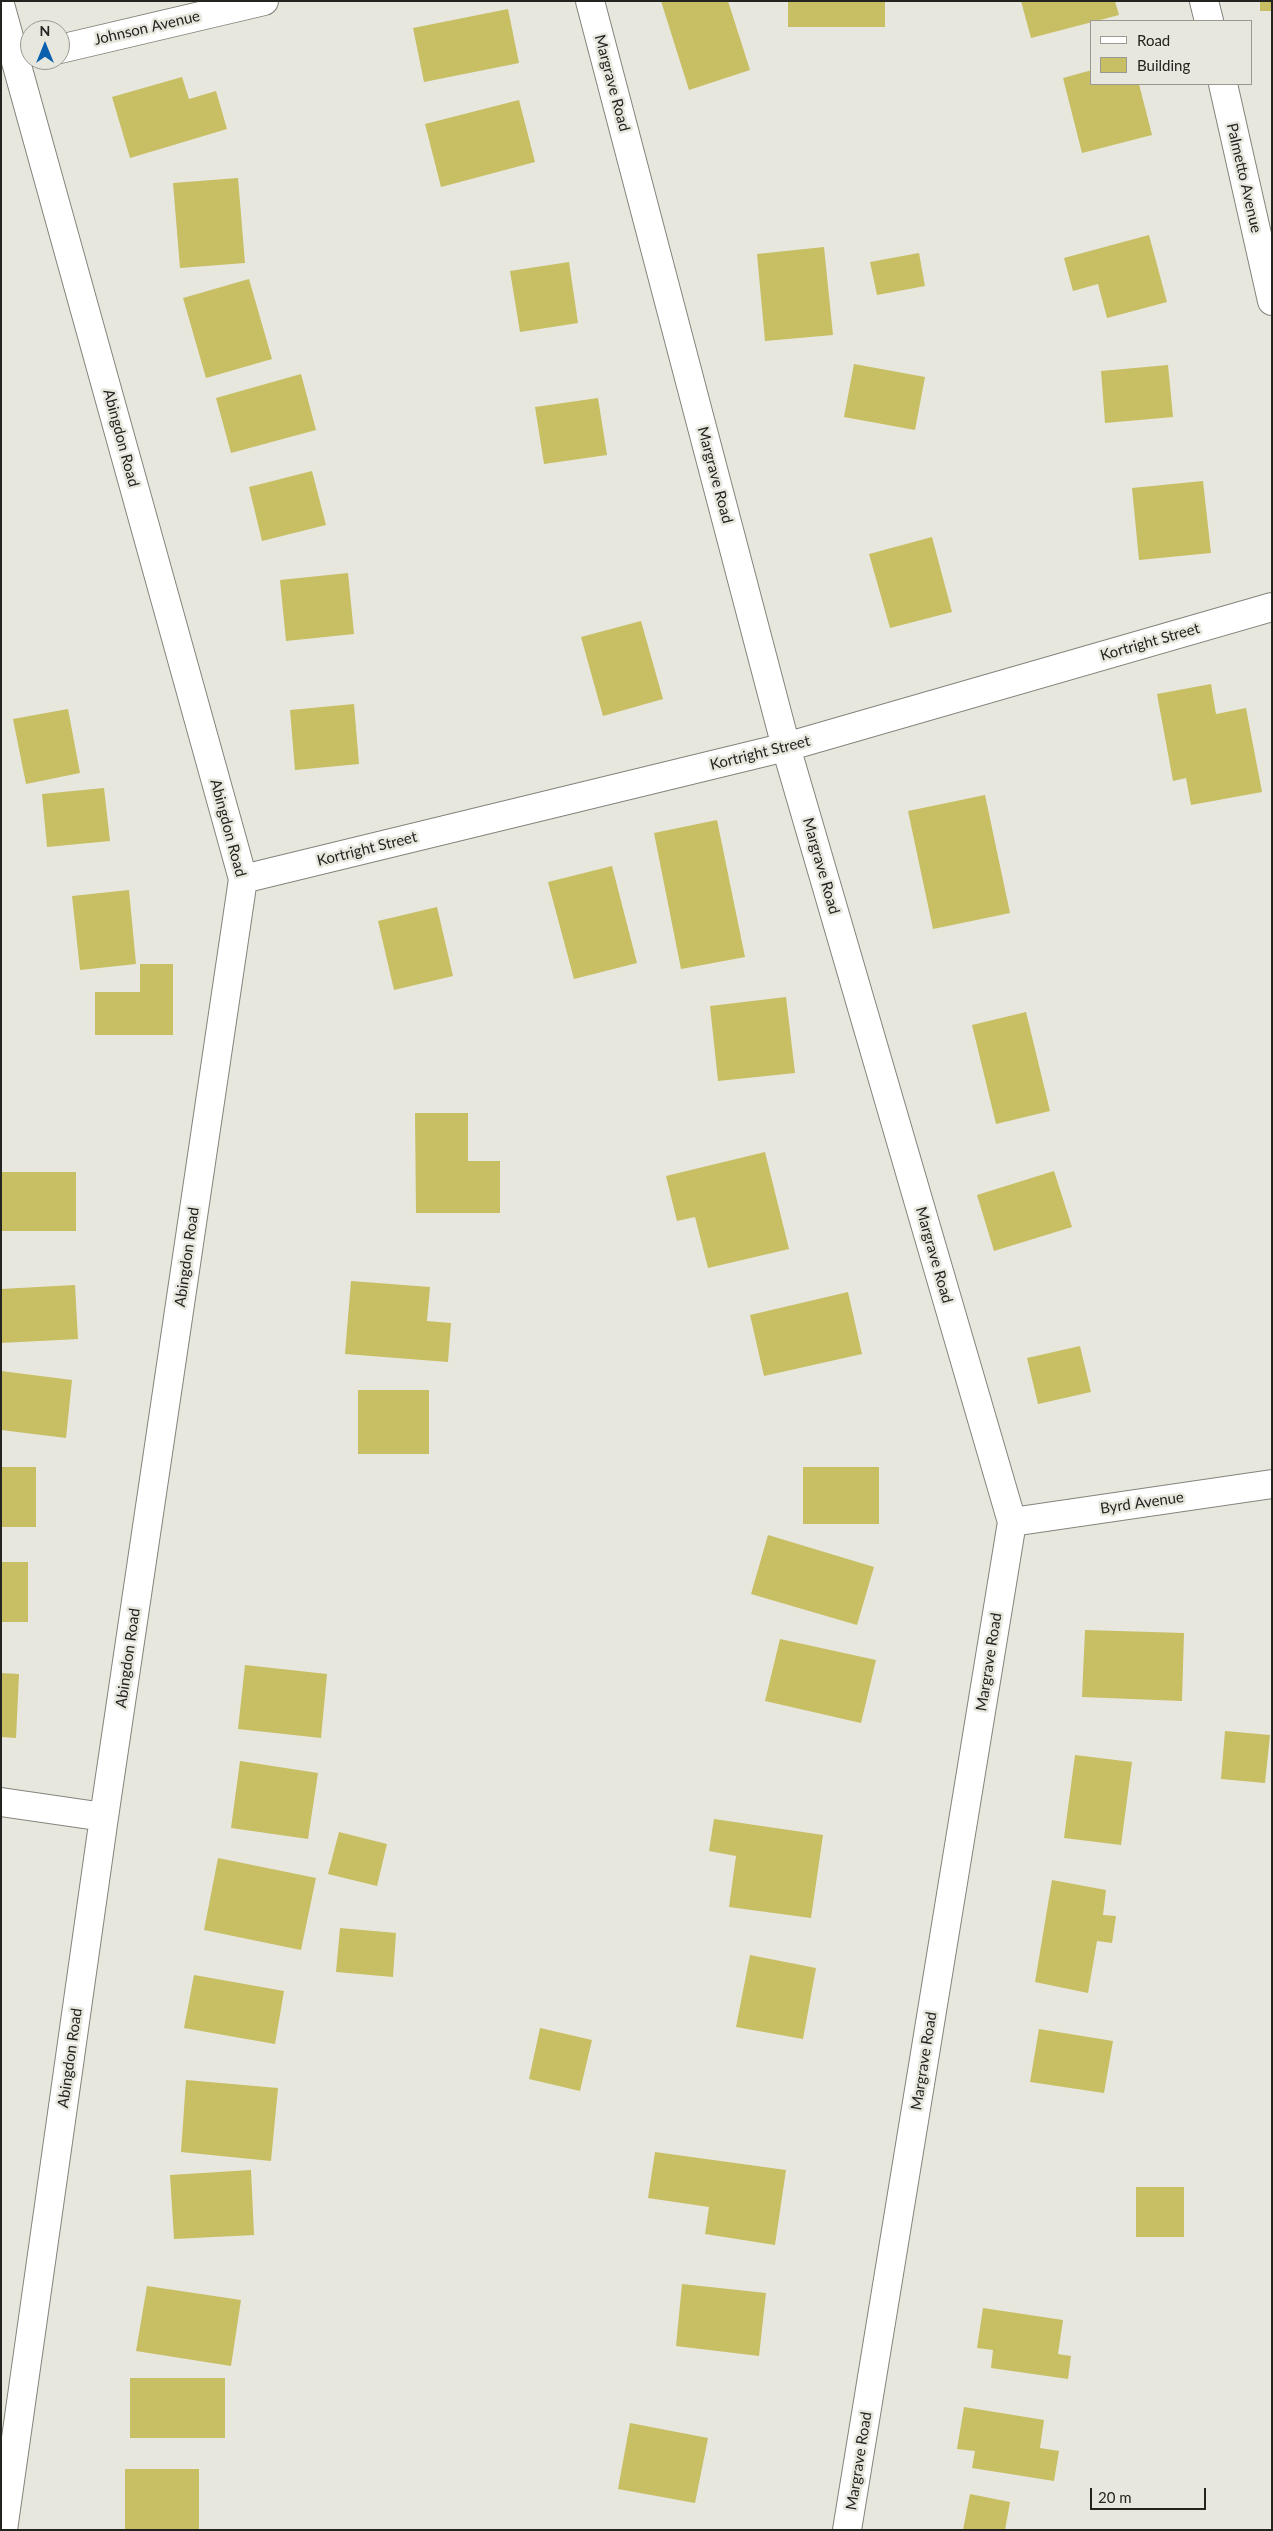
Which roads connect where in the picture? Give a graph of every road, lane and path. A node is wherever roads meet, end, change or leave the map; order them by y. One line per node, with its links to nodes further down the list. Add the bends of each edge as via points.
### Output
1 (264, 1): 6 (street, Johnson Avenue)
2 (590, 1): 11 (street, Margrave Road)
3 (1204, 1): 5 (street)
4 (1, 8): 7 (street, Abingdon Road)
5 (1208, 20)
6 (70, 47)
7 (16, 59): 12 (street, Abingdon Road)
8 (1223, 85): 9 (street, Palmetto Avenue)
9 (1272, 301)
10 (1272, 607): 11 (street, Kortright Street)
11 (786, 747): 12 (street, Kortright Street); 14 (street, Margrave Road)
12 (243, 879): 16 (street, Abingdon Road)
13 (1272, 1484): 14 (street, Byrd Avenue)
14 (1012, 1522): 18 (street, Margrave Road)
15 (1, 1802): 16 (street)
16 (104, 1818): 17 (street, Abingdon Road)
17 (3, 2530)
18 (847, 2530)

